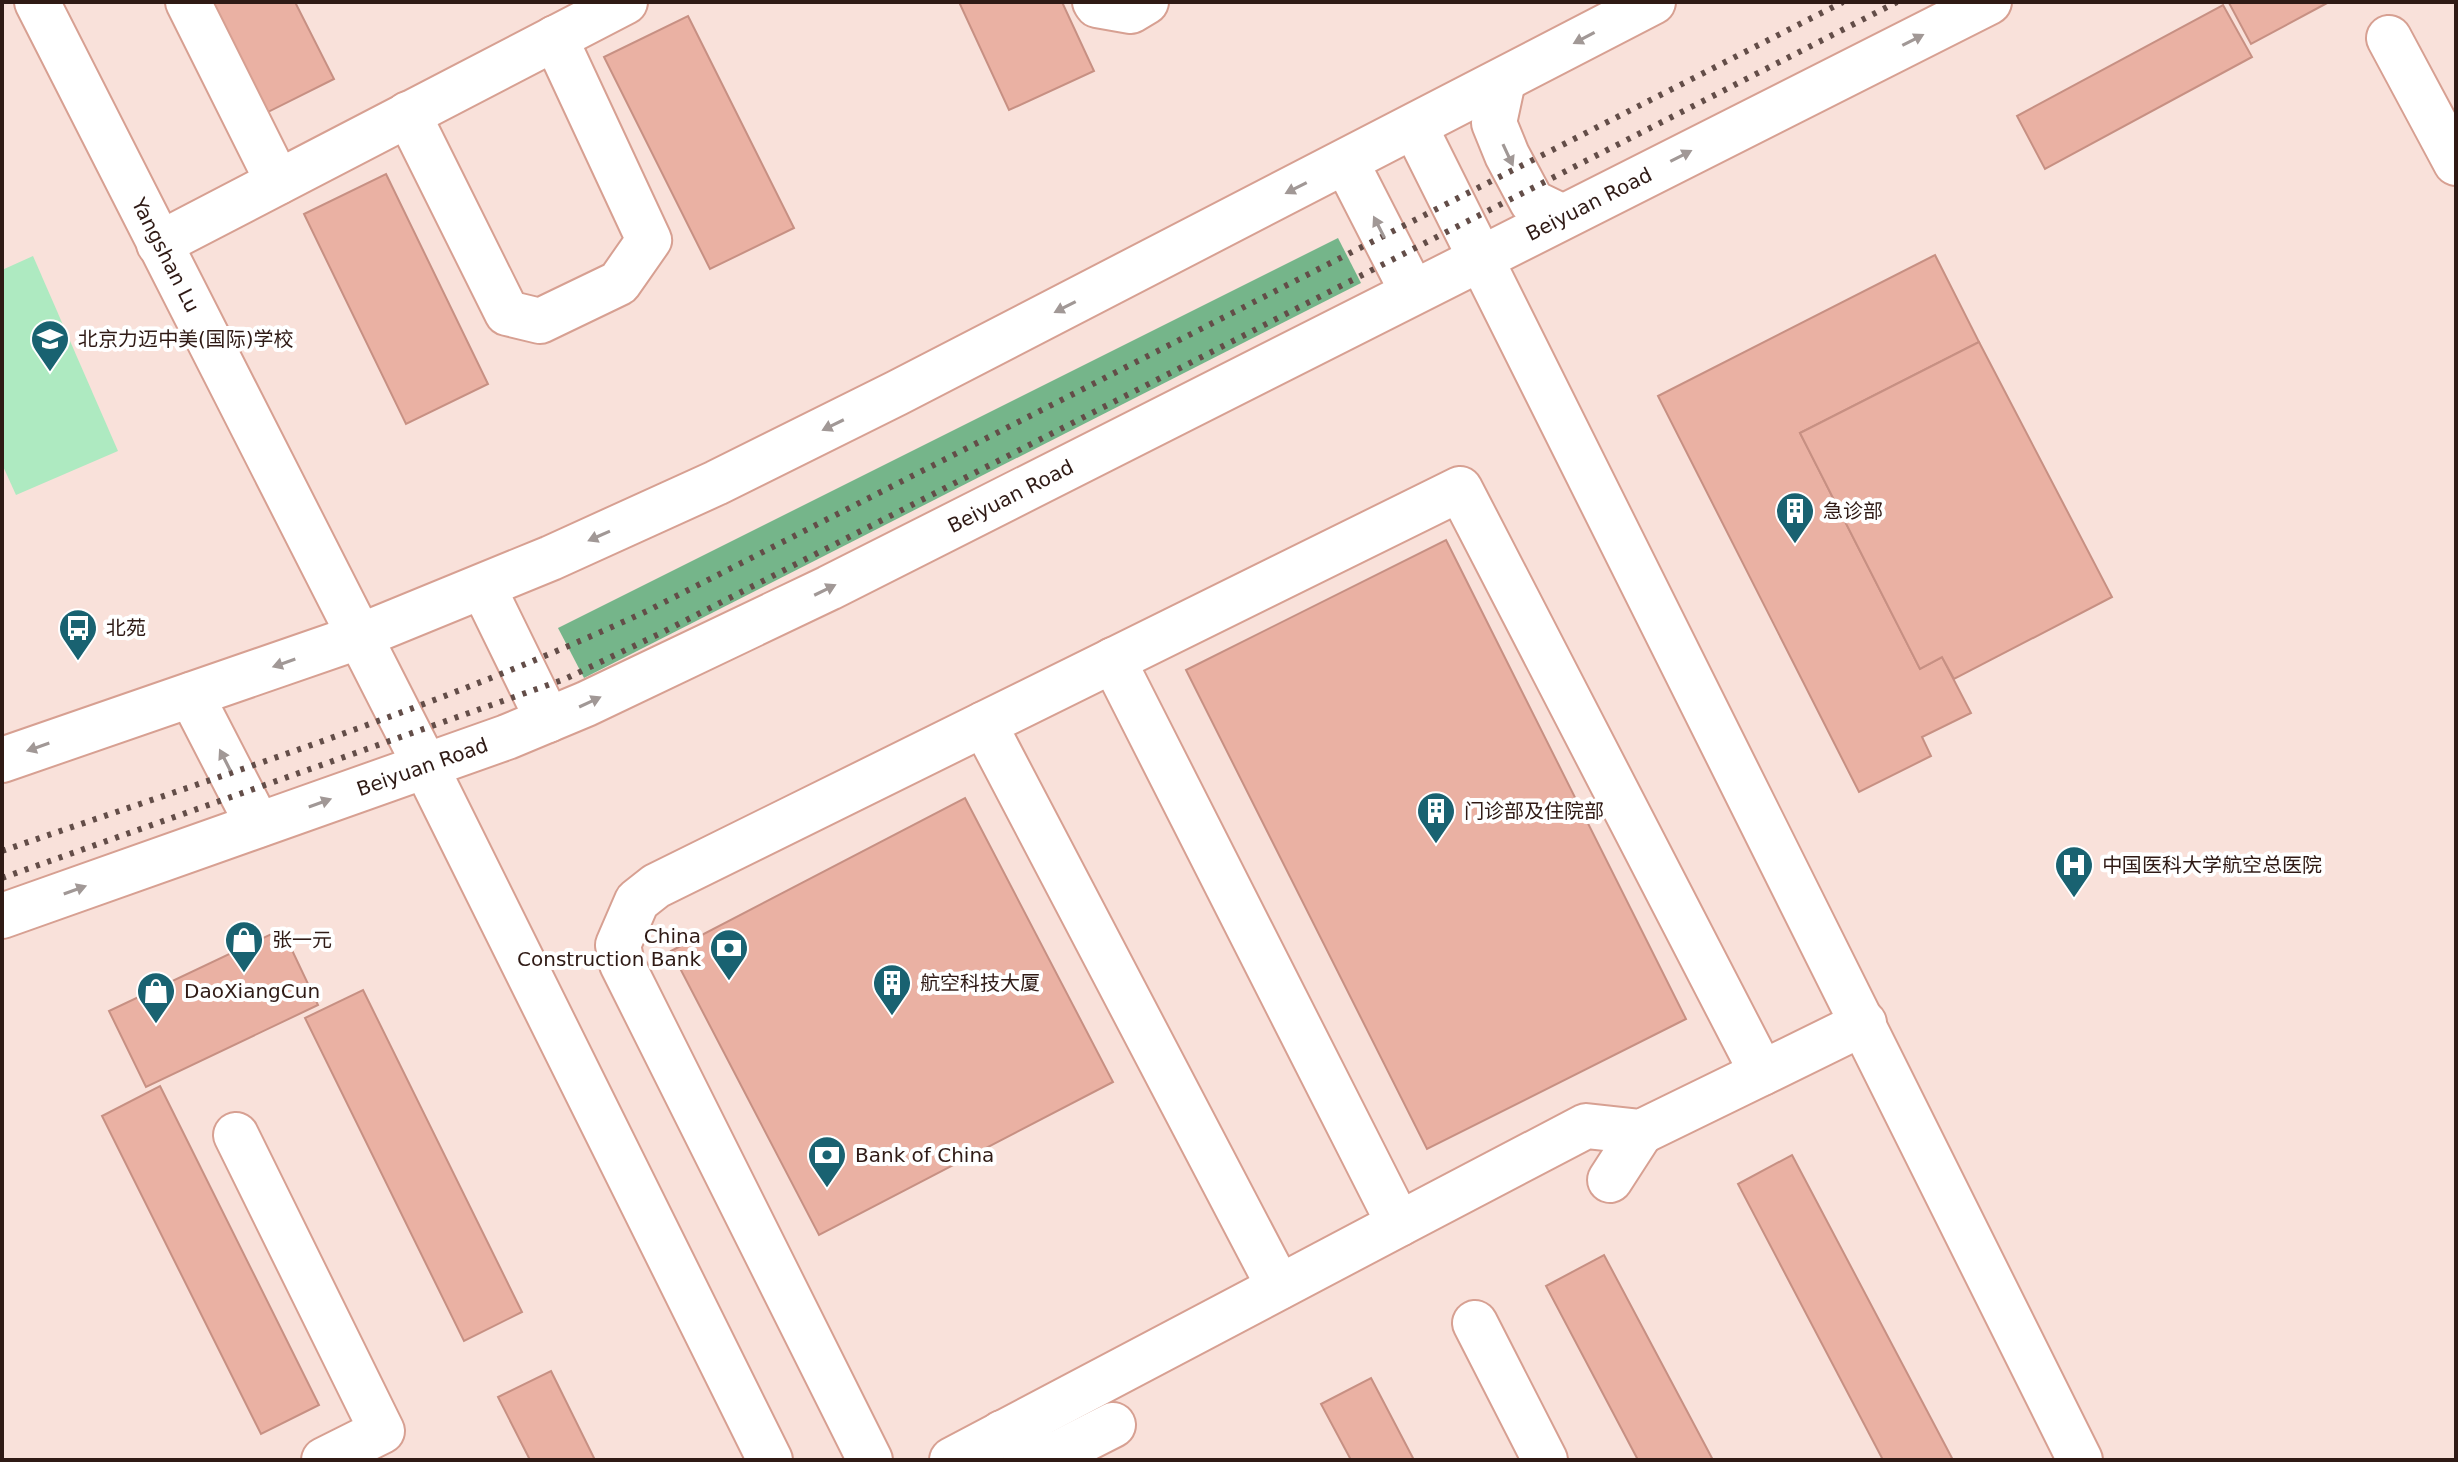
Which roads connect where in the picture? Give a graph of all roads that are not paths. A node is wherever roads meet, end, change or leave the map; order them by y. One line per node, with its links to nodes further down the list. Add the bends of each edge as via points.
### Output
1 (37, 2): 17 (main road, Yangshan Lu)
2 (188, 2): 15 (main road)
3 (625, 2): 8 (main road)
4 (1095, 2): 5 (main road, via 1131,11)
5 (1146, 2)
6 (1653, 2): 10 (main road, one-way to 10)
7 (1989, 2): 16 (main road, Beiyuan Road, one-way to 7)
8 (555, 38): 11 (main road); 11 (main road, via 649,240 619,283 540,321 507,313)
9 (2389, 38): 14 (main road)
10 (1503, 81): 12 (main road); 16 (main road, one-way to 16, via 1494,123 1507,155 1532,202)
11 (408, 114): 15 (main road)
12 (1415, 127): 13 (main road); 18 (main road)
13 (1346, 162): 19 (main road, one-way to 13); 20 (main road, one-way to 20, via 716,483)
14 (2456, 163)
15 (278, 182): 17 (main road)
16 (1561, 216): 18 (main road, Beiyuan Road)
17 (159, 244): 21 (main road, Yangshan Lu)
18 (1482, 256): 19 (main road, Beiyuan Road); 30 (main road)
19 (1412, 291): 24 (main road, Beiyuan Road, one-way to 19, via 829,588)
20 (483, 587): 21 (main road); 24 (main road)
21 (358, 637): 23 (main road, one-way to 23); 27 (main road, Yangshan Lu)
22 (1113, 660): 25 (main road); 31 (main road, via 1460,489); 35 (main road)
23 (191, 695): 26 (main road, one-way to 26); 28 (main road, one-way to 23)
24 (548, 720): 27 (main road, Beiyuan Road)
25 (984, 724): 36 (main road); 42 (main road, via 656,886 637,901 618,945 622,964)
26 (2, 760)
27 (425, 765): 28 (main road, Beiyuan Road, one-way to 27); 41 (main road, Yangshan Lu)
28 (258, 825): 29 (main road, Beiyuan Road, one-way to 28)
29 (2, 916)
30 (1864, 1023): 31 (main road); 45 (main road)
31 (1762, 1073): 32 (main road)
32 (1641, 1132): 34 (main road); 35 (main road, via 1586,1126)
33 (236, 1135): 40 (main road, via 382,1431)
34 (1610, 1180)
35 (1399, 1224): 36 (main road)
36 (1279, 1287): 39 (main road)
37 (1475, 1323): 44 (main road)
38 (1113, 1425): 39 (main road, via 1052,1456)
39 (1002, 1433): 43 (main road)
40 (324, 1460)
41 (770, 1460)
42 (870, 1460)
43 (952, 1460)
44 (1545, 1460)
45 (2080, 1460)

